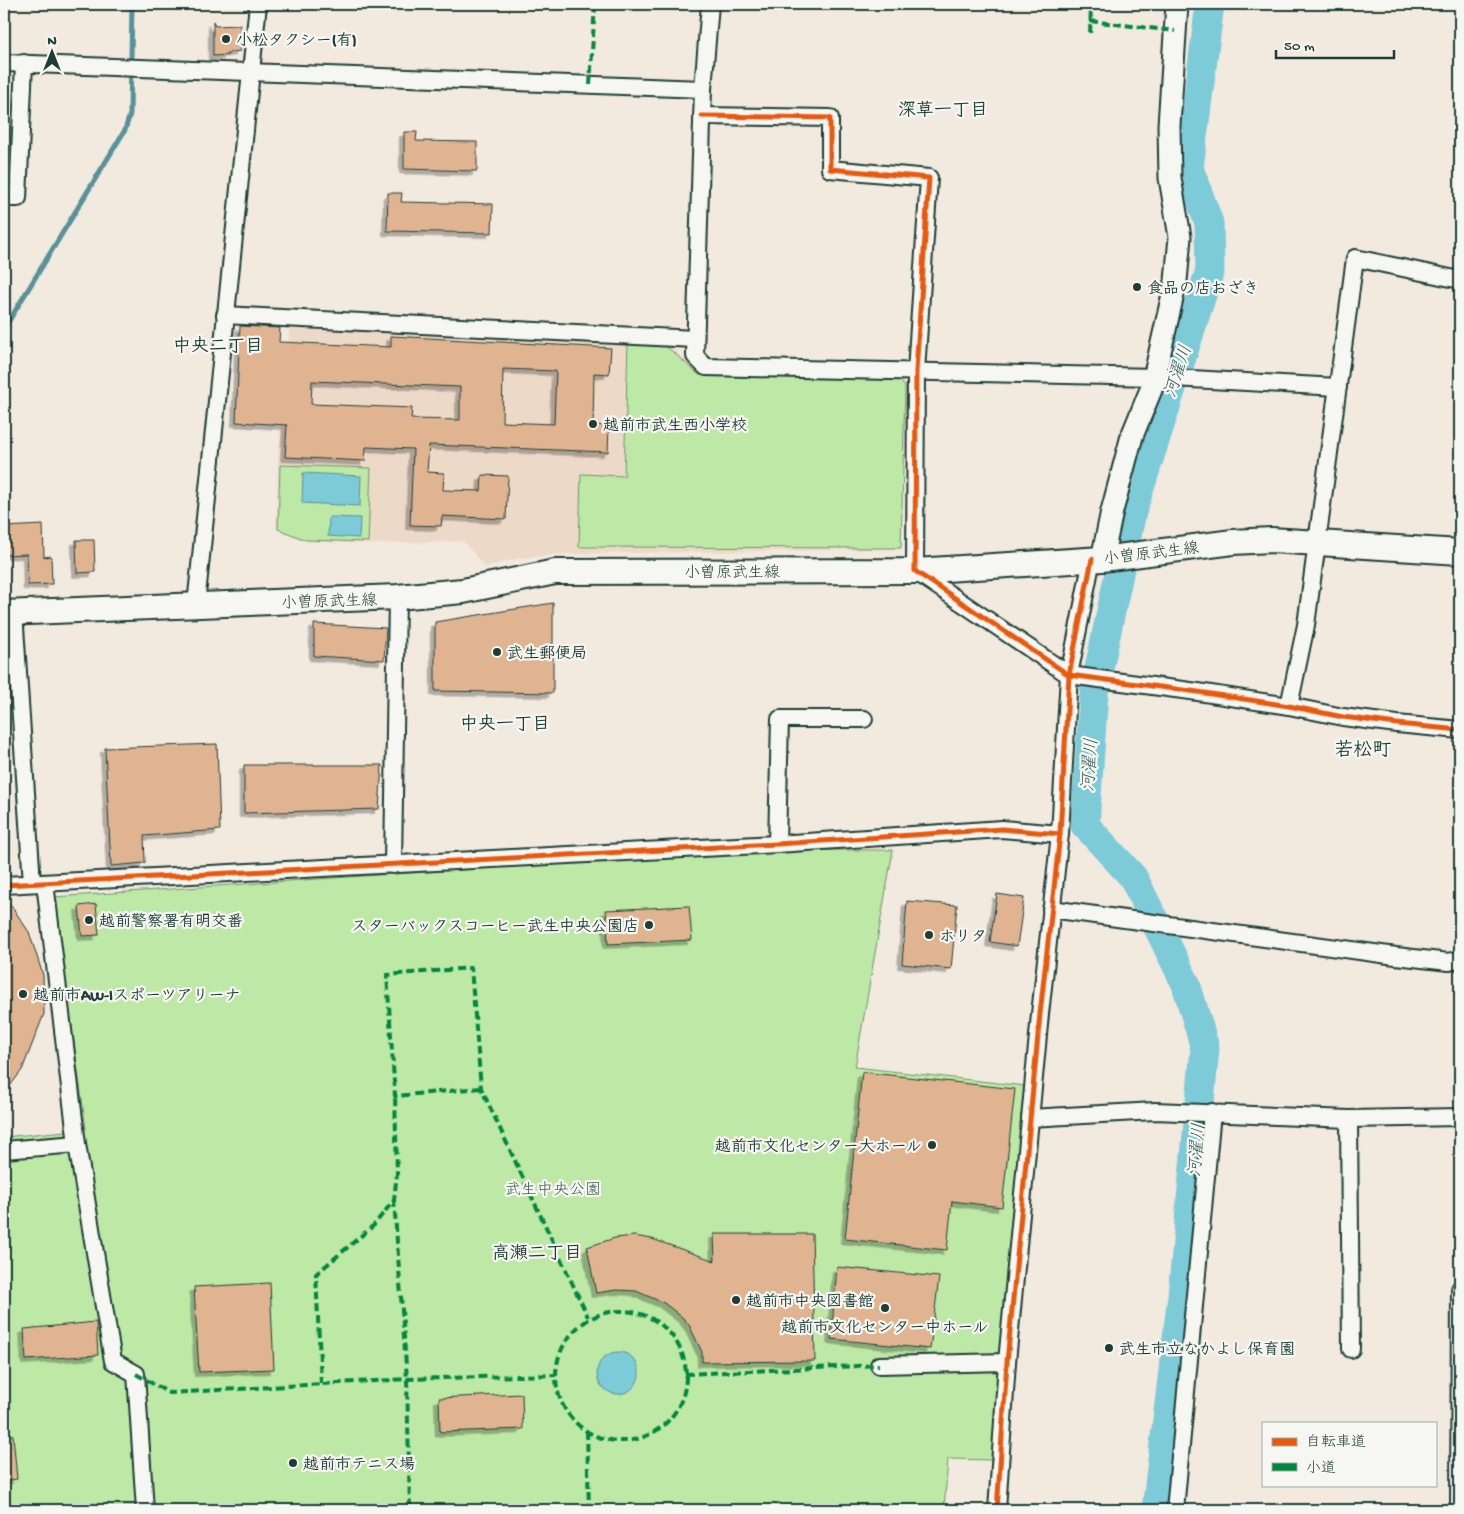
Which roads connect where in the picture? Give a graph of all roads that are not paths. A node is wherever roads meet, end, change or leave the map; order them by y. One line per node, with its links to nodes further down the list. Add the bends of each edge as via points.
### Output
1 (258, 4): 6 (street)
2 (710, 4): 7 (street)
3 (1177, 4): 14 (street, via 1169,125 1170,178 1180,237 1176,282)
4 (4, 63): 5 (street)
5 (24, 64): 6 (street); 9 (street, via 18,198)
6 (251, 73): 7 (street); 11 (street)
7 (703, 89): 8 (street)
8 (702, 116): 12 (street); 13 (street, via 830,118 830,169 929,178)
9 (4, 198)
10 (1460, 280): 15 (street, via 1355,258)
11 (225, 315): 12 (street); 21 (street)
12 (695, 339): 13 (street, via 694,356 706,368)
13 (916, 371): 14 (street); 19 (street)
14 (1155, 377): 15 (street); 18 (street, via 1132,436 1112,511)
15 (1338, 387): 16 (street)
16 (1317, 544): 17 (main road, 小曽原武生線); 18 (main road, 小曽原武生線, via 1271,540 1233,542); 24 (street)
17 (1460, 552)
18 (1106, 558): 19 (main road, 小曽原武生線); 23 (street)
19 (915, 571): 20 (main road, 小曽原武生線, via 554,572 463,591); 23 (street)
20 (397, 597): 21 (main road, 小曽原武生線); 29 (street)
21 (196, 605): 22 (main road, 小曽原武生線)
22 (9, 613): 30 (street)
23 (1069, 676): 24 (street); 27 (street)
24 (1290, 706): 26 (street, via 1343,717)
25 (864, 719): 28 (street, via 780,719)
26 (1460, 730)
27 (1060, 834): 28 (street, via 1002,829); 32 (street)
28 (777, 844): 29 (street)
29 (393, 865): 30 (street)
30 (38, 883): 31 (street); 38 (street)
31 (4, 885)
32 (1051, 909): 33 (street, via 1396,956 1449,962); 36 (street)
33 (1460, 959)
34 (1212, 1112): 36 (street, via 1155,1111); 37 (street); 46 (street)
35 (1460, 1117): 37 (street)
36 (1030, 1118): 42 (street)
37 (1349, 1119): 41 (street)
38 (77, 1144): 39 (street); 44 (street, via 113,1362 136,1374)
39 (4, 1150)
40 (1460, 1289): 47 (street)
41 (1351, 1349)
42 (1006, 1362): 43 (street); 45 (street)
43 (879, 1365)
44 (144, 1510)
45 (997, 1510)
46 (1175, 1510)
47 (1459, 1510)

